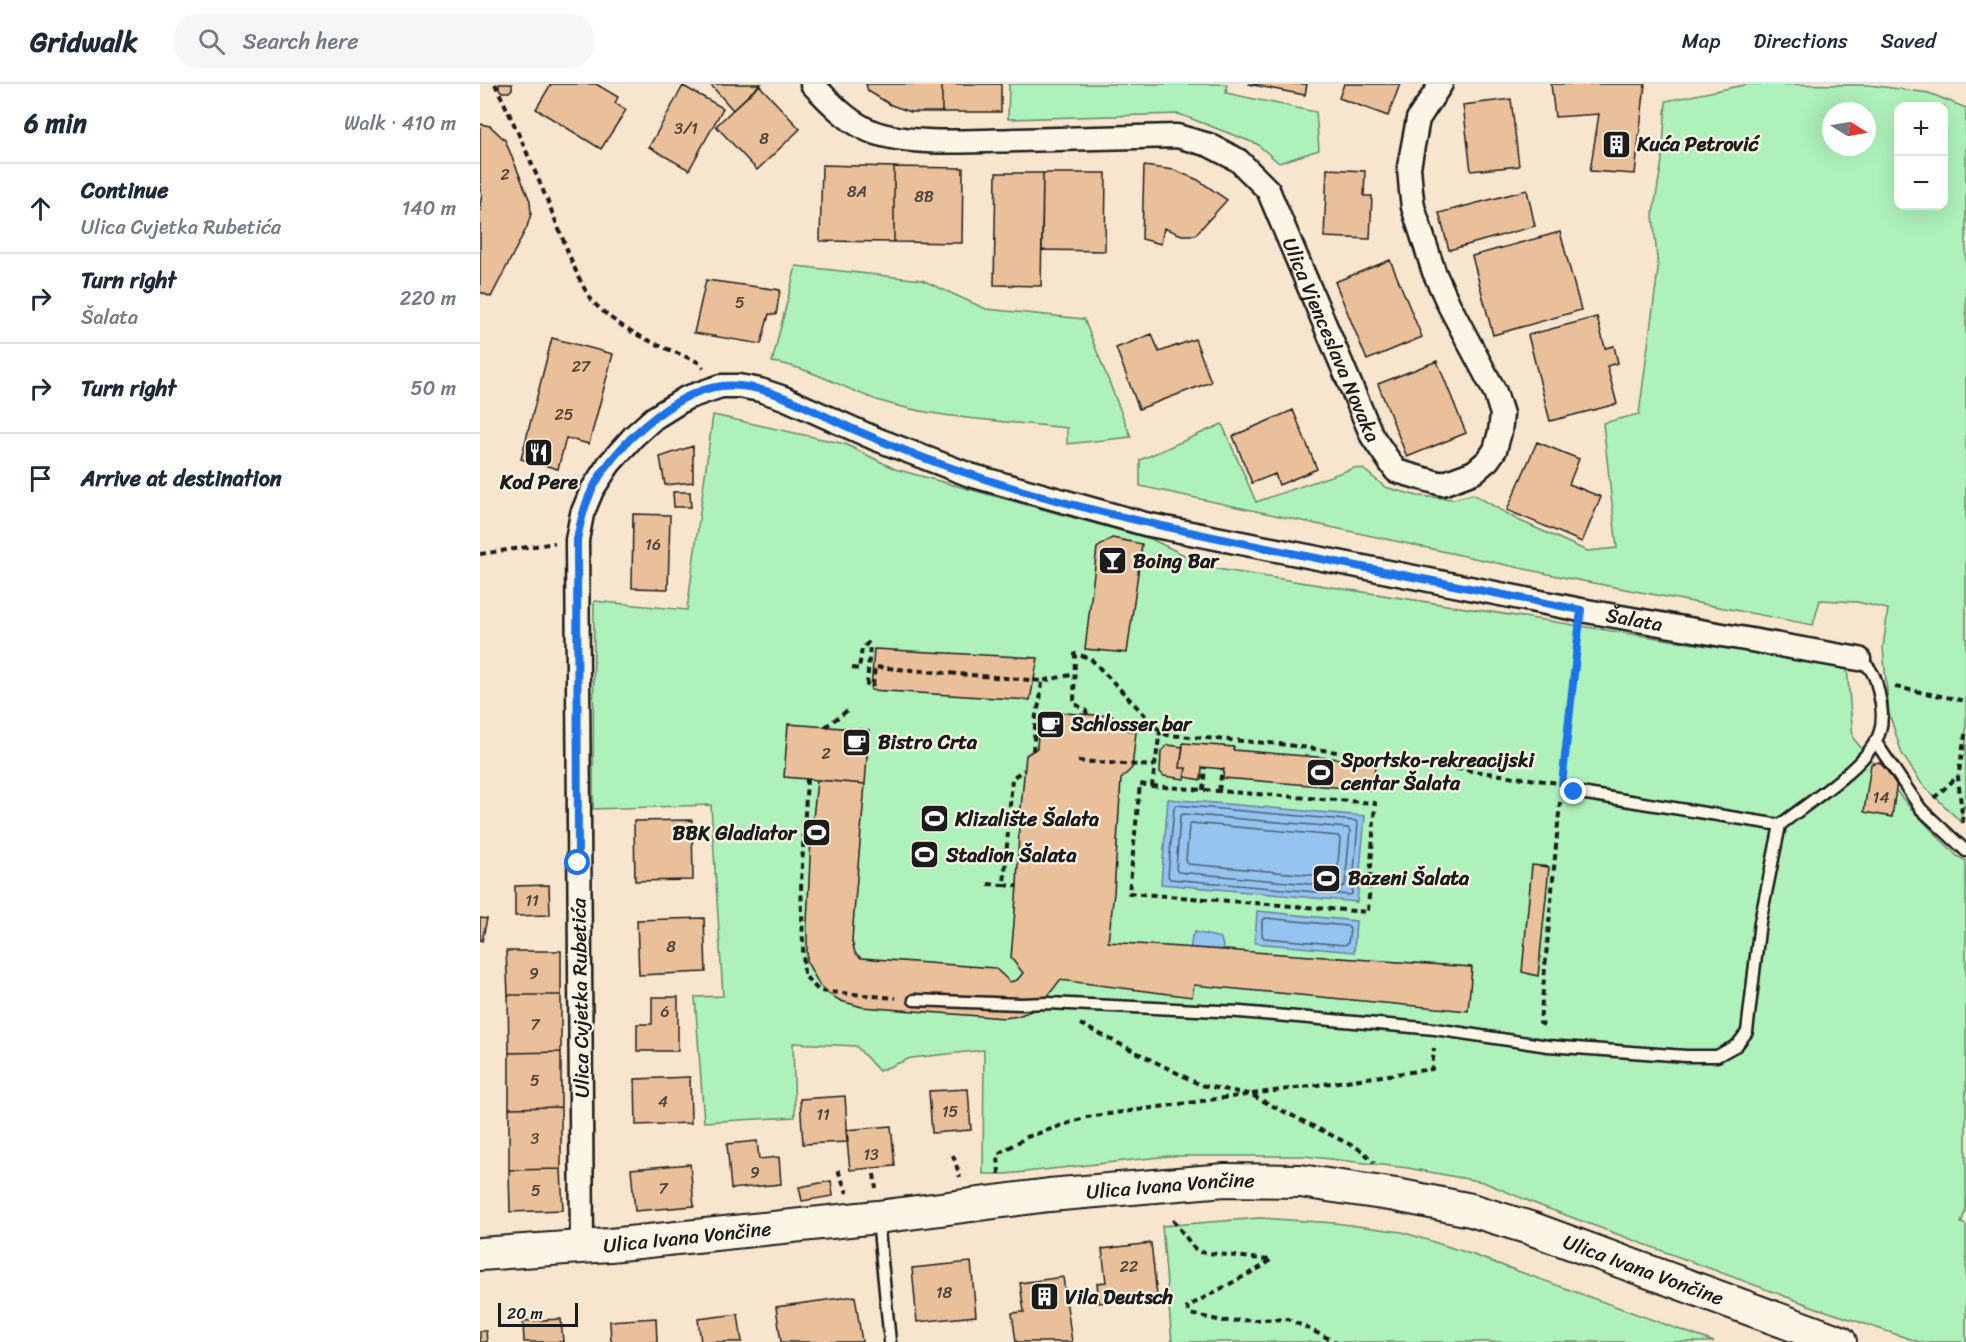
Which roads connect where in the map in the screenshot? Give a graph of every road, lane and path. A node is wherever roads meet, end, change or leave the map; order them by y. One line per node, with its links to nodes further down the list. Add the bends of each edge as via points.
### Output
1 (495, 84): 4 (path, via 574,267 594,302 639,338)
2 (812, 84): 3 (street, Ulica Vjenceslava Novaka, via 864,128 887,136 969,141 1177,136 1209,145 1238,160 1268,190 1372,436 1396,471 1442,484 1474,472 1488,460 1495,450 1502,414 1495,392 1434,272 1410,191 1409,167 1418,119)
3 (1442, 84)
4 (698, 362)
5 (721, 386): 8 (street, Šalata, via 760,390 784,398 970,476 1145,524); 54 (street, Ulica Cvjetka Rubetića, via 686,398 654,417 634,436 592,490 577,540)
6 (561, 542): 7 (path)
7 (480, 554)
8 (1581, 610): 9 (street, Šalata); 29 (path)
9 (1859, 659): 13 (lane, via 1873,671)
10 (852, 668): 12 (path, via 859,669 862,648 868,643 867,685 873,685 875,667)
11 (1075, 674): 12 (path); 16 (path, via 1074,703); 19 (path, via 1075,654 1090,658)
12 (1042, 681): 21 (path)
13 (1877, 683): 14 (path); 20 (lane, via 1881,718)
14 (1966, 701)
15 (848, 710): 17 (path)
16 (1087, 715)
17 (825, 726)
18 (1966, 730): 27 (path)
19 (1160, 731): 23 (path); 29 (path, via 1167,735 1280,744)
20 (1875, 741): 34 (lane); 35 (lane, via 1858,763)
21 (1033, 751)
22 (1078, 761): 23 (path)
23 (1154, 766): 30 (path)
24 (1205, 767): 31 (path)
25 (1222, 769): 32 (path)
26 (1024, 770): 38 (path, via 1012,778)
27 (1958, 777): 34 (path); 36 (path)
28 (807, 778): 40 (path, via 801,883 804,975 819,991)
29 (1562, 784): 33 (path); 42 (path, via 1540,1023)
30 (1152, 786): 31 (path); 32 (path, via 1140,784 1129,893 1368,912 1375,803)
31 (1203, 790): 32 (path)
32 (1219, 791)
33 (1574, 792): 35 (lane)
34 (1921, 809): 36 (lane)
35 (1780, 825): 43 (lane, via 1760,922 1747,1032 1737,1045 1717,1056 1686,1056 1548,1046)
36 (1966, 851)
37 (988, 884): 38 (path)
38 (1004, 885): 39 (path)
39 (1017, 886)
40 (914, 1000): 41 (lane)
41 (1048, 1003): 43 (lane, via 1240,1012); 44 (path, via 1054,1011 1201,1085)
42 (1546, 1026)
43 (1435, 1029): 44 (path, via 1432,1069)
44 (1250, 1094): 46 (path, via 1364,1151); 50 (path, via 1087,1117 1027,1137 998,1154)
45 (953, 1155): 49 (path)
46 (1377, 1167)
47 (838, 1170): 51 (path)
48 (874, 1173): 52 (path)
49 (960, 1178)
50 (999, 1181)
51 (847, 1193)
52 (877, 1203): 54 (main road, Ulica Ivana Vončine); 56 (lane); 58 (main road, Ulica Ivana Vončine, via 1049,1195 1226,1180 1300,1181 1471,1210)
53 (1173, 1220): 57 (path, via 1200,1252 1270,1260 1186,1306 1190,1314 1223,1321 1288,1319)
54 (582, 1247): 55 (main road, Ulica Ivana Vončine)
55 (480, 1254)
56 (890, 1342)
57 (1336, 1342)
58 (1840, 1342)

